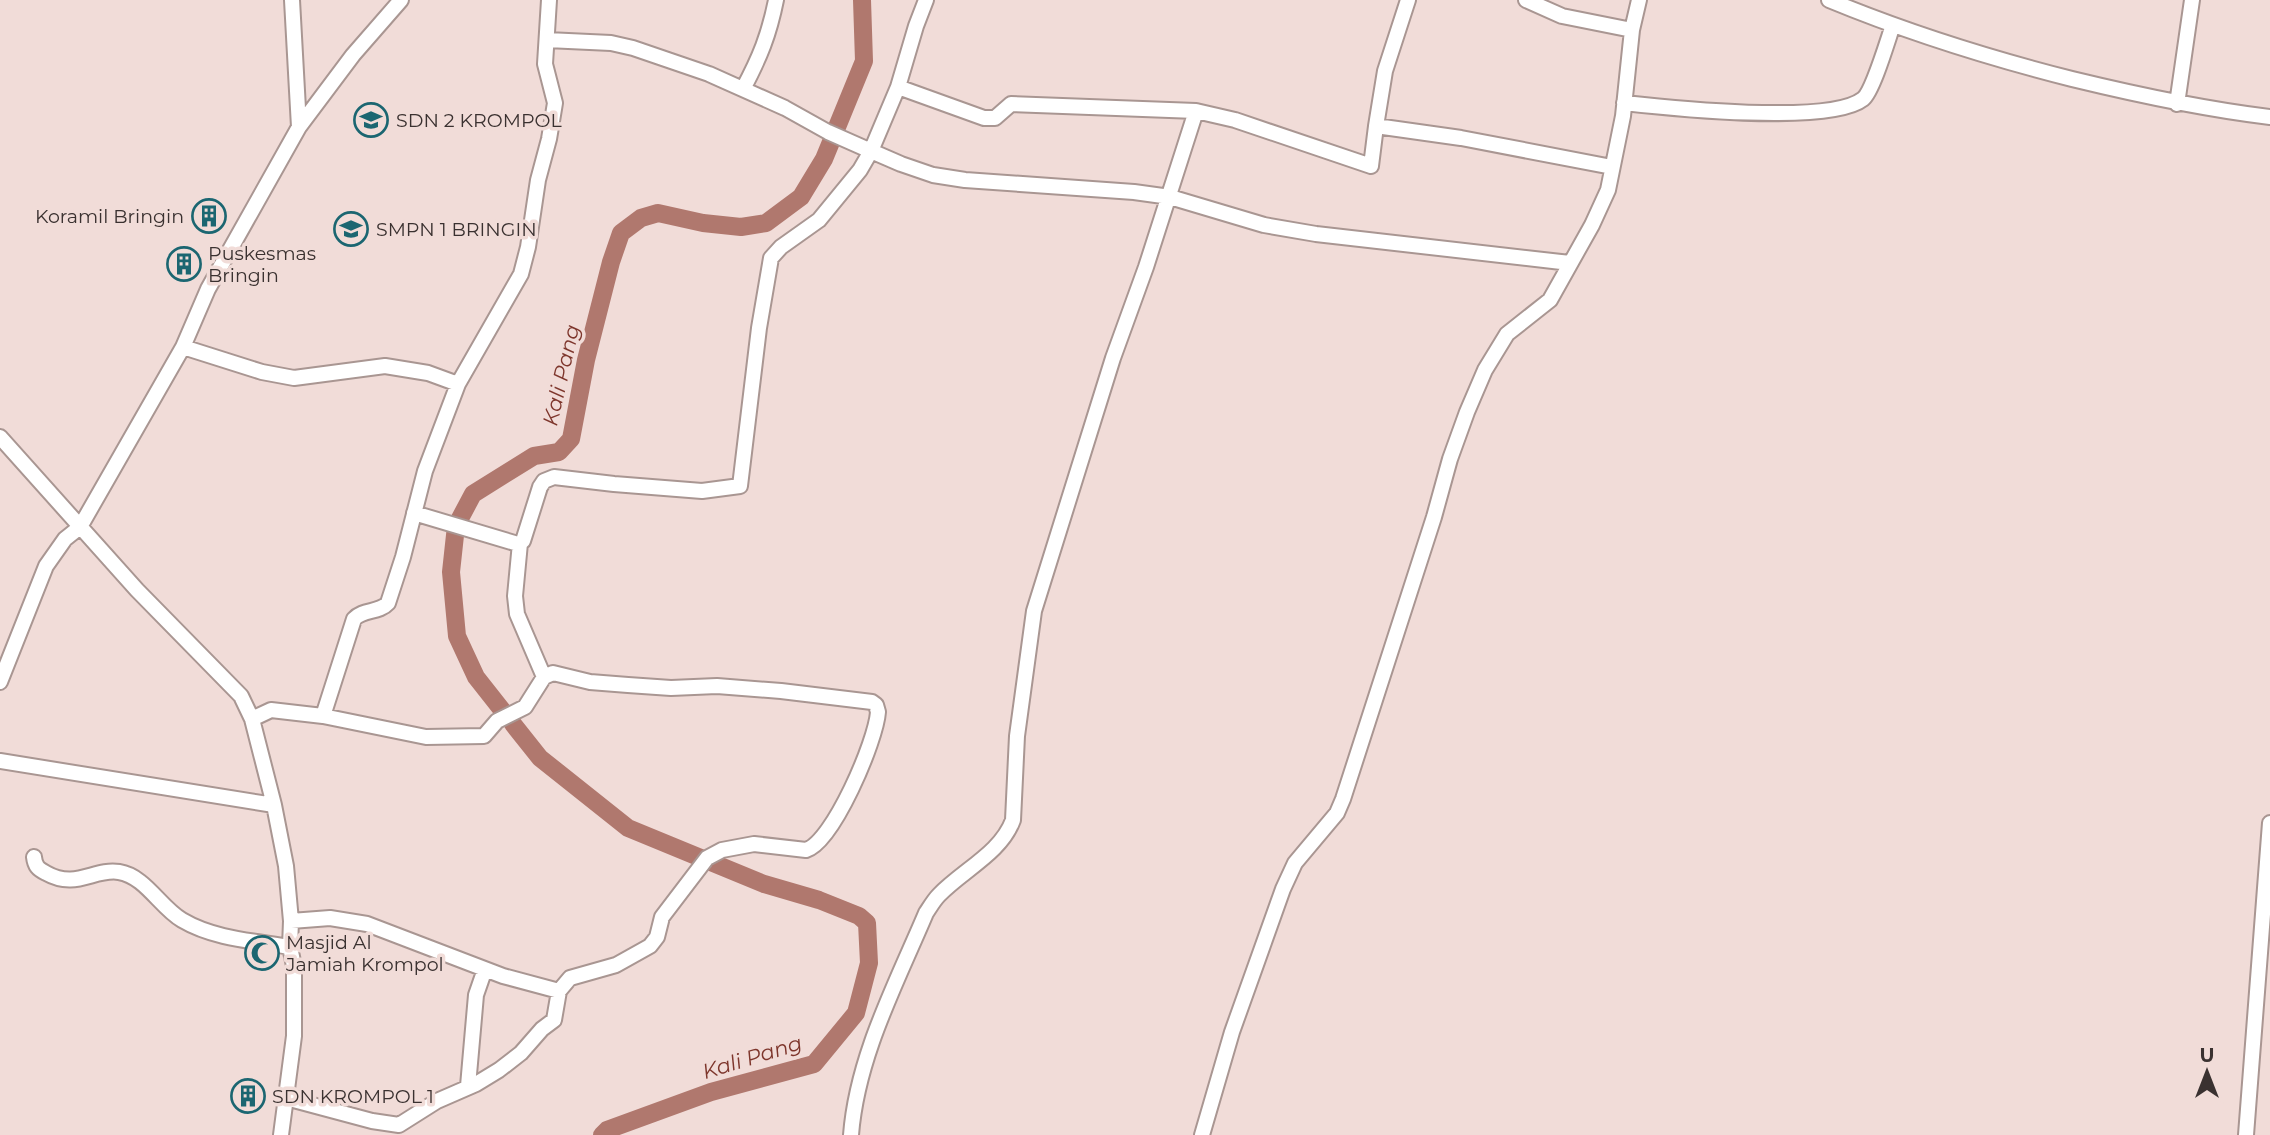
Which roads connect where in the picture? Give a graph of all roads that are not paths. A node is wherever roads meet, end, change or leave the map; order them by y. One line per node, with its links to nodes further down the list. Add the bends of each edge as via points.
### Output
1 (292, 0): 21 (street)
2 (401, 0): 21 (street, via 352,55)
3 (549, 0): 13 (street)
4 (776, 0): 15 (street, via 769,33)
5 (926, 0): 14 (street)
6 (1408, 0): 20 (street, via 1385,71)
7 (1525, 0): 12 (street, via 1562,16)
8 (1639, 0): 12 (street)
9 (1829, 0): 11 (street)
10 (2192, 0): 17 (street)
11 (1894, 25): 16 (street, via 1869,91 1853,104 1822,111 1758,113); 17 (street, via 1959,49)
12 (1632, 30): 16 (street)
13 (547, 40): 15 (street, via 633,48); 27 (street, via 545,64 555,103 528,247 521,274)
14 (898, 87): 18 (street, via 984,118 995,118 1011,104); 22 (street)
15 (743, 89): 22 (street)
16 (1624, 103): 23 (street)
17 (2177, 104): 19 (street)
18 (1196, 111): 20 (street, via 1371,166); 24 (street)
19 (2270, 117)
20 (1376, 126): 23 (street)
21 (299, 127): 26 (street, via 208,289)
22 (871, 151): 24 (street, via 933,175 965,180); 31 (street, via 819,220 771,258 740,486 702,491 554,477 540,487)
23 (1612, 167): 25 (street, via 1608,190)
24 (1170, 197): 25 (street, via 1264,225 1316,234); 47 (street, via 1113,358 1034,611 1019,713 1010,830 938,895 926,913 869,1051)
25 (1570, 263): 48 (street, via 1550,300 1507,334 1495,350 1466,412 1343,799 1337,813 1295,863 1283,889 1232,1032)
26 (183, 347): 27 (street, via 262,372 294,377 385,366); 30 (street)
27 (458, 384): 29 (street)
28 (0, 437): 30 (street)
29 (414, 513): 31 (street); 34 (street, via 388,603 354,619)
30 (80, 527): 33 (street, via 65,539 47,566); 35 (street, via 242,696)
31 (520, 544): 32 (street, via 517,614)
32 (544, 677): 34 (street, via 525,707 497,721 484,737 426,737); 43 (street, via 554,673 671,688 781,691 872,702 878,712 866,758 830,828 814,847 754,844 706,858 662,916 650,946 616,965 570,978)
33 (0, 682)
34 (323, 716): 35 (street, via 271,710)
35 (252, 719): 37 (street)
36 (0, 761): 37 (street)
37 (274, 805): 40 (street)
38 (2270, 823): 49 (street)
39 (34, 857): 41 (street, via 38,868 51,876 74,880 119,872 135,878 180,919 206,932)
40 (291, 921): 41 (street); 42 (street, via 330,918 367,923)
41 (290, 947): 45 (street, via 294,1036)
42 (485, 968): 43 (street); 44 (street, via 476,995)
43 (559, 991): 44 (street, via 554,1020 522,1053)
44 (468, 1086): 45 (street, via 399,1125)
45 (286, 1098): 46 (street)
46 (281, 1135)
47 (851, 1135)
48 (1202, 1135)
49 (2246, 1135)

